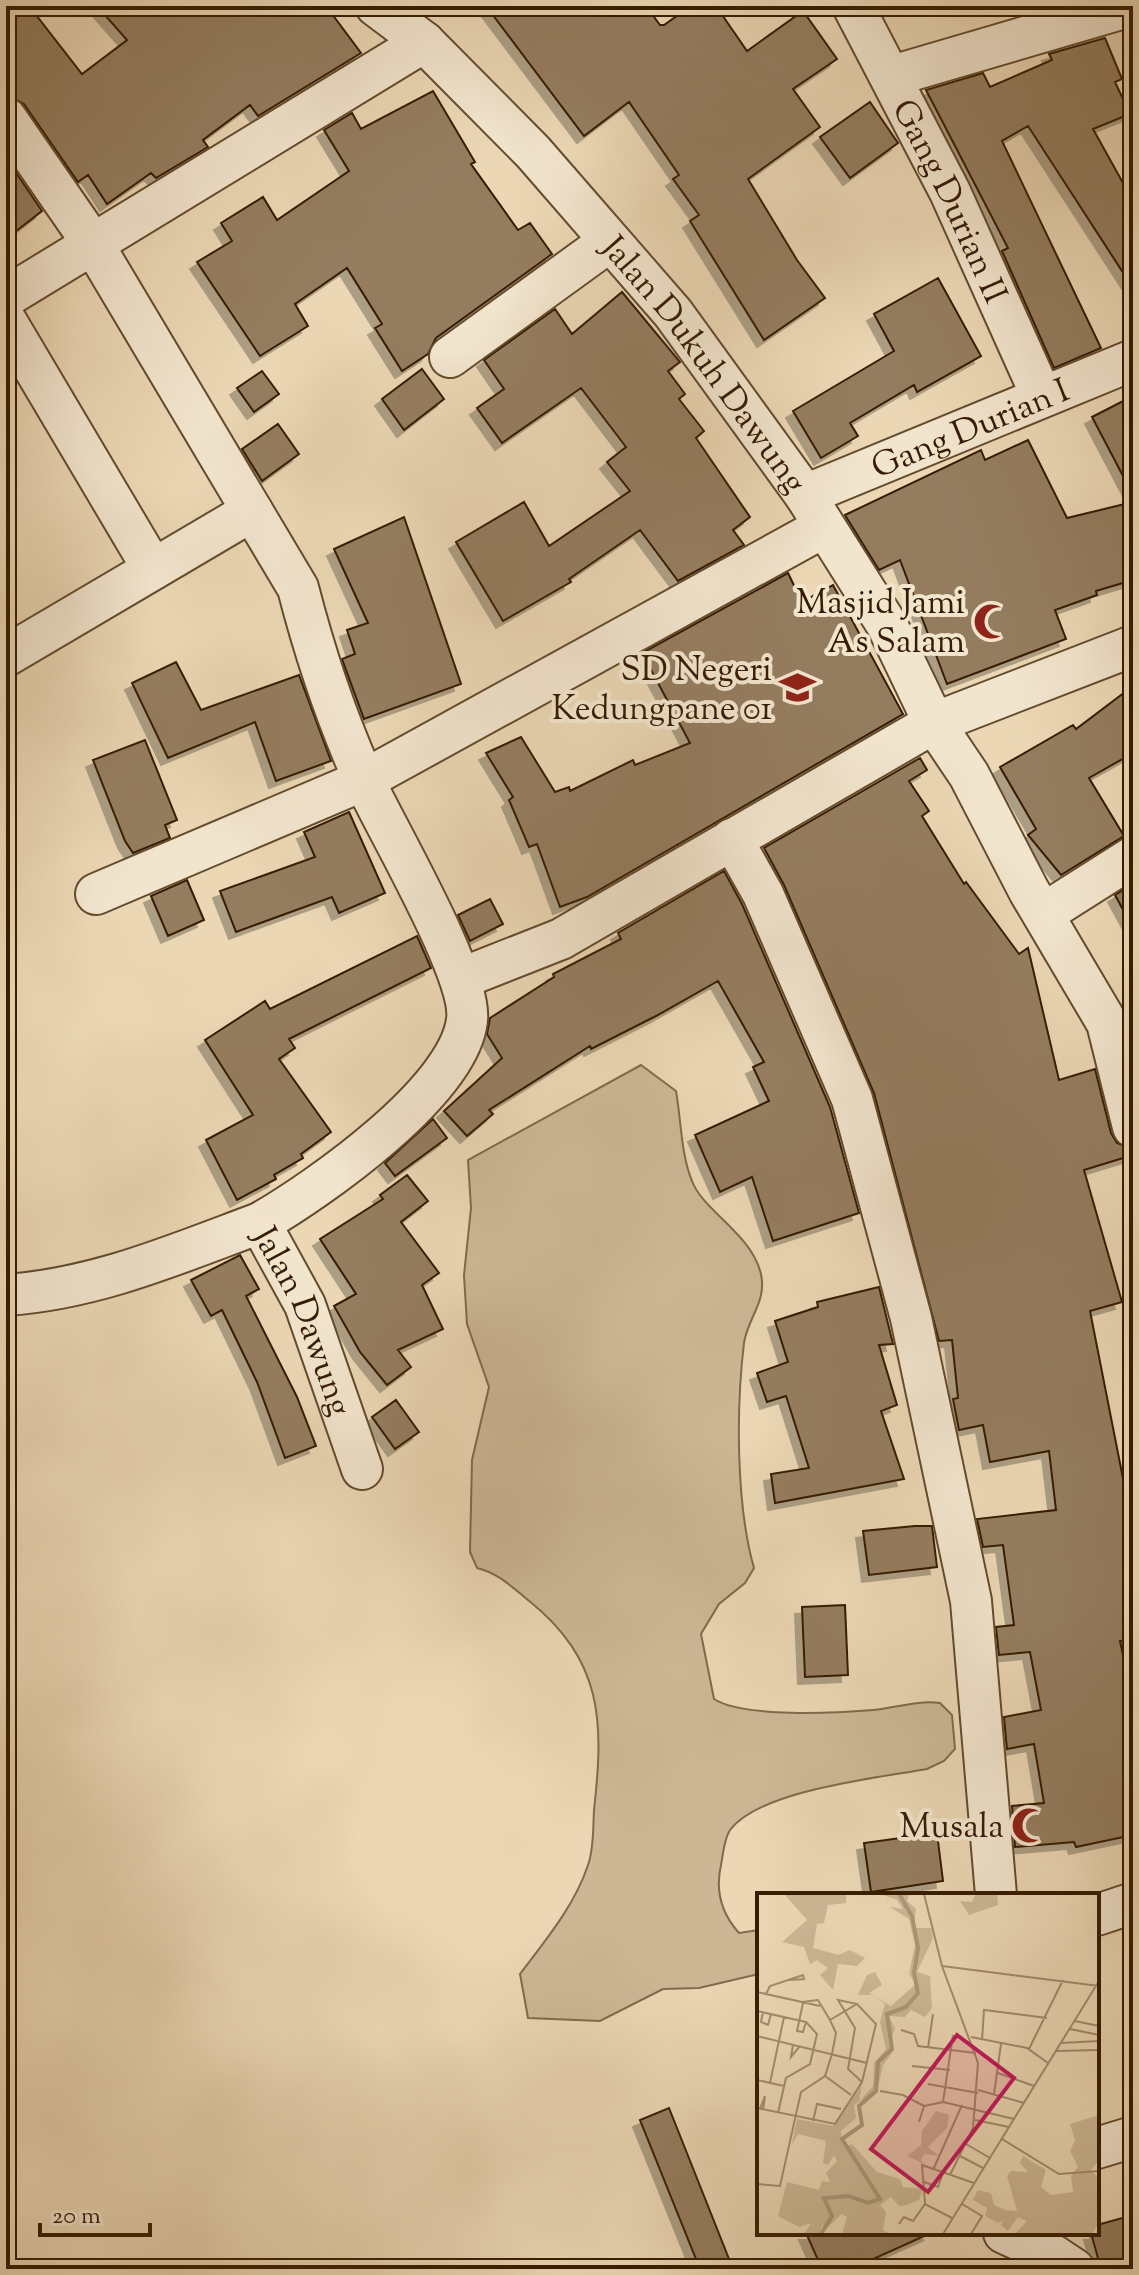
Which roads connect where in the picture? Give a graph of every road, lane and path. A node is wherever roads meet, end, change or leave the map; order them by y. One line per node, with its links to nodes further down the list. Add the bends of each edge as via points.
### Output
1 (376, 6): 4 (street, Jalan Dukuh Dawung)
2 (853, 6): 5 (street, Gang Durian II)
3 (1131, 6): 5 (street)
4 (424, 42): 7 (street, Jalan Dukuh Dawung, via 533,152); 8 (street)
5 (892, 76): 13 (street, Gang Durian II)
6 (6, 118): 8 (street)
7 (610, 241): 11 (street); 15 (street, Jalan Dukuh Dawung, via 673,313)
8 (93, 244): 9 (street); 14 (street)
9 (6, 297)
10 (6, 321): 16 (street)
11 (450, 357)
12 (1133, 360): 13 (street, Gang Durian I)
13 (1042, 397): 15 (street, Gang Durian I)
14 (252, 511): 16 (street); 20 (street, via 298,588 313,646)
15 (814, 511): 19 (street, Jalan Dukuh Dawung, via 887,625); 20 (street, Gang Durian I)
16 (153, 569): 18 (street)
17 (1133, 646): 19 (street)
18 (6, 656)
19 (934, 723): 21 (street); 24 (street, Jalan Dukuh Dawung, via 969,775)
20 (364, 780): 23 (street); 25 (street)
21 (732, 839): 25 (street, via 561,939); 30 (street, via 763,894 852,1099 911,1318 971,1601)
22 (1133, 857): 24 (street)
23 (96, 894)
24 (1043, 914): 26 (street, Jalan Dukuh Dawung, via 1107,1023)
25 (462, 978): 27 (street, Jalan Dawung, via 468,1019 453,1058 429,1089 360,1154)
26 (1133, 1127)
27 (260, 1223): 28 (street, via 120,1276); 29 (street, Jalan Dawung, via 305,1305)
28 (6, 1295)
29 (362, 1469)
30 (996, 1893)
31 (1133, 1903): 32 (street)
32 (1099, 1914)
33 (1133, 2137): 34 (street)
34 (1099, 2147)
35 (1008, 2235): 36 (street)
36 (1074, 2269)

